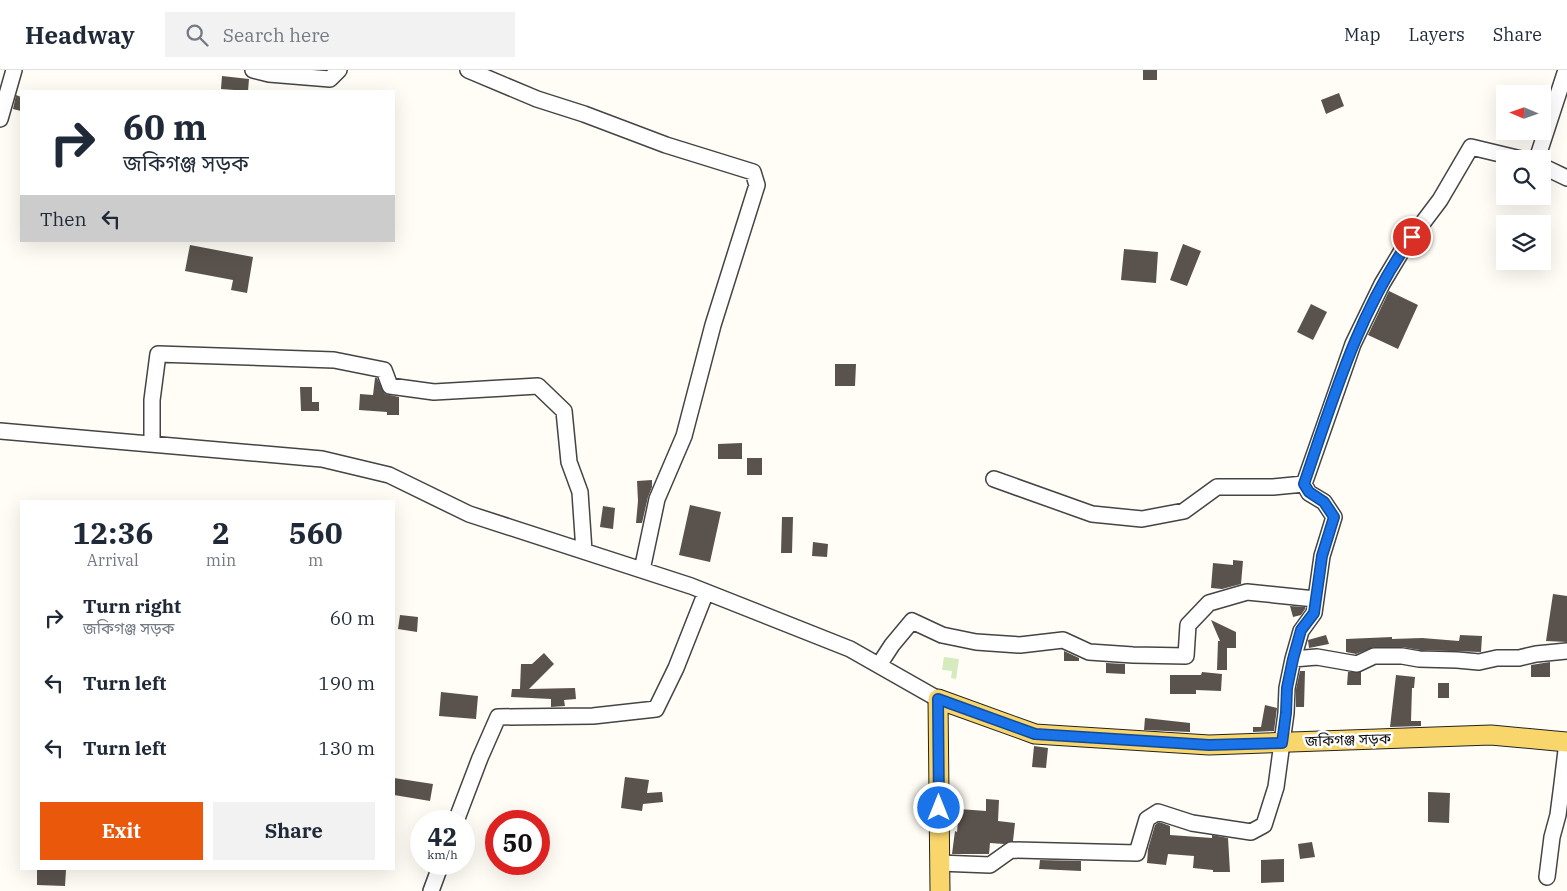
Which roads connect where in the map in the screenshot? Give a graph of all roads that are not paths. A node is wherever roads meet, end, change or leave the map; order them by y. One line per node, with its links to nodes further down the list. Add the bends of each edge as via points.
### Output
1 (14, 70): 6 (street)
2 (253, 70): 3 (street, via 330,80)
3 (339, 70)
4 (468, 70): 16 (street, via 537,99 754,172 758,185 714,325 684,436 657,499)
5 (1566, 70): 7 (street)
6 (0, 119)
7 (1540, 150)
8 (1496, 153): 14 (street, via 1471,147 1440,200 1403,249 1382,284 1353,344)
9 (1551, 170): 10 (street)
10 (1567, 178)
11 (0, 431): 12 (street)
12 (152, 444): 15 (street, via 322,459 388,475 469,514); 15 (street, via 152,400 158,354 334,360 384,370 390,386 434,392 538,386 564,410 569,462 580,492)
13 (994, 479): 14 (street, via 1092,514 1142,519 1184,511 1217,487)
14 (1304, 484): 18 (street, via 1309,492 1324,502 1334,517 1322,556)
15 (584, 551): 16 (street)
16 (642, 570): 17 (street)
17 (706, 592): 21 (street, via 850,649); 25 (street, via 656,709 593,716 498,717)
18 (1315, 599): 20 (street, via 1314,613 1301,630); 21 (street, via 1247,592 1209,603 1188,625 1186,656 1089,652 1063,640 1020,645 976,642 942,635 912,621)
19 (1567, 651): 20 (street, via 1479,662 1402,656 1374,656 1357,664 1317,656)
20 (1293, 659): 24 (street)
21 (879, 665): 22 (street)
22 (938, 699): 24 (main road, জকিগঞ্জ সড়ক, via 1035,734 1209,745); 26 (main road)
23 (1567, 742): 24 (main road, জকিগঞ্জ সড়ক, via 1491,735); 28 (street)
24 (1282, 743): 26 (street, via 1276,787 1264,825 1252,832 1192,823 1158,812 1147,819 1137,853 1011,850 990,865)
25 (460, 810)
26 (939, 863): 30 (main road)
27 (437, 875): 29 (street)
28 (1547, 877)
29 (431, 891)
30 (940, 891)

